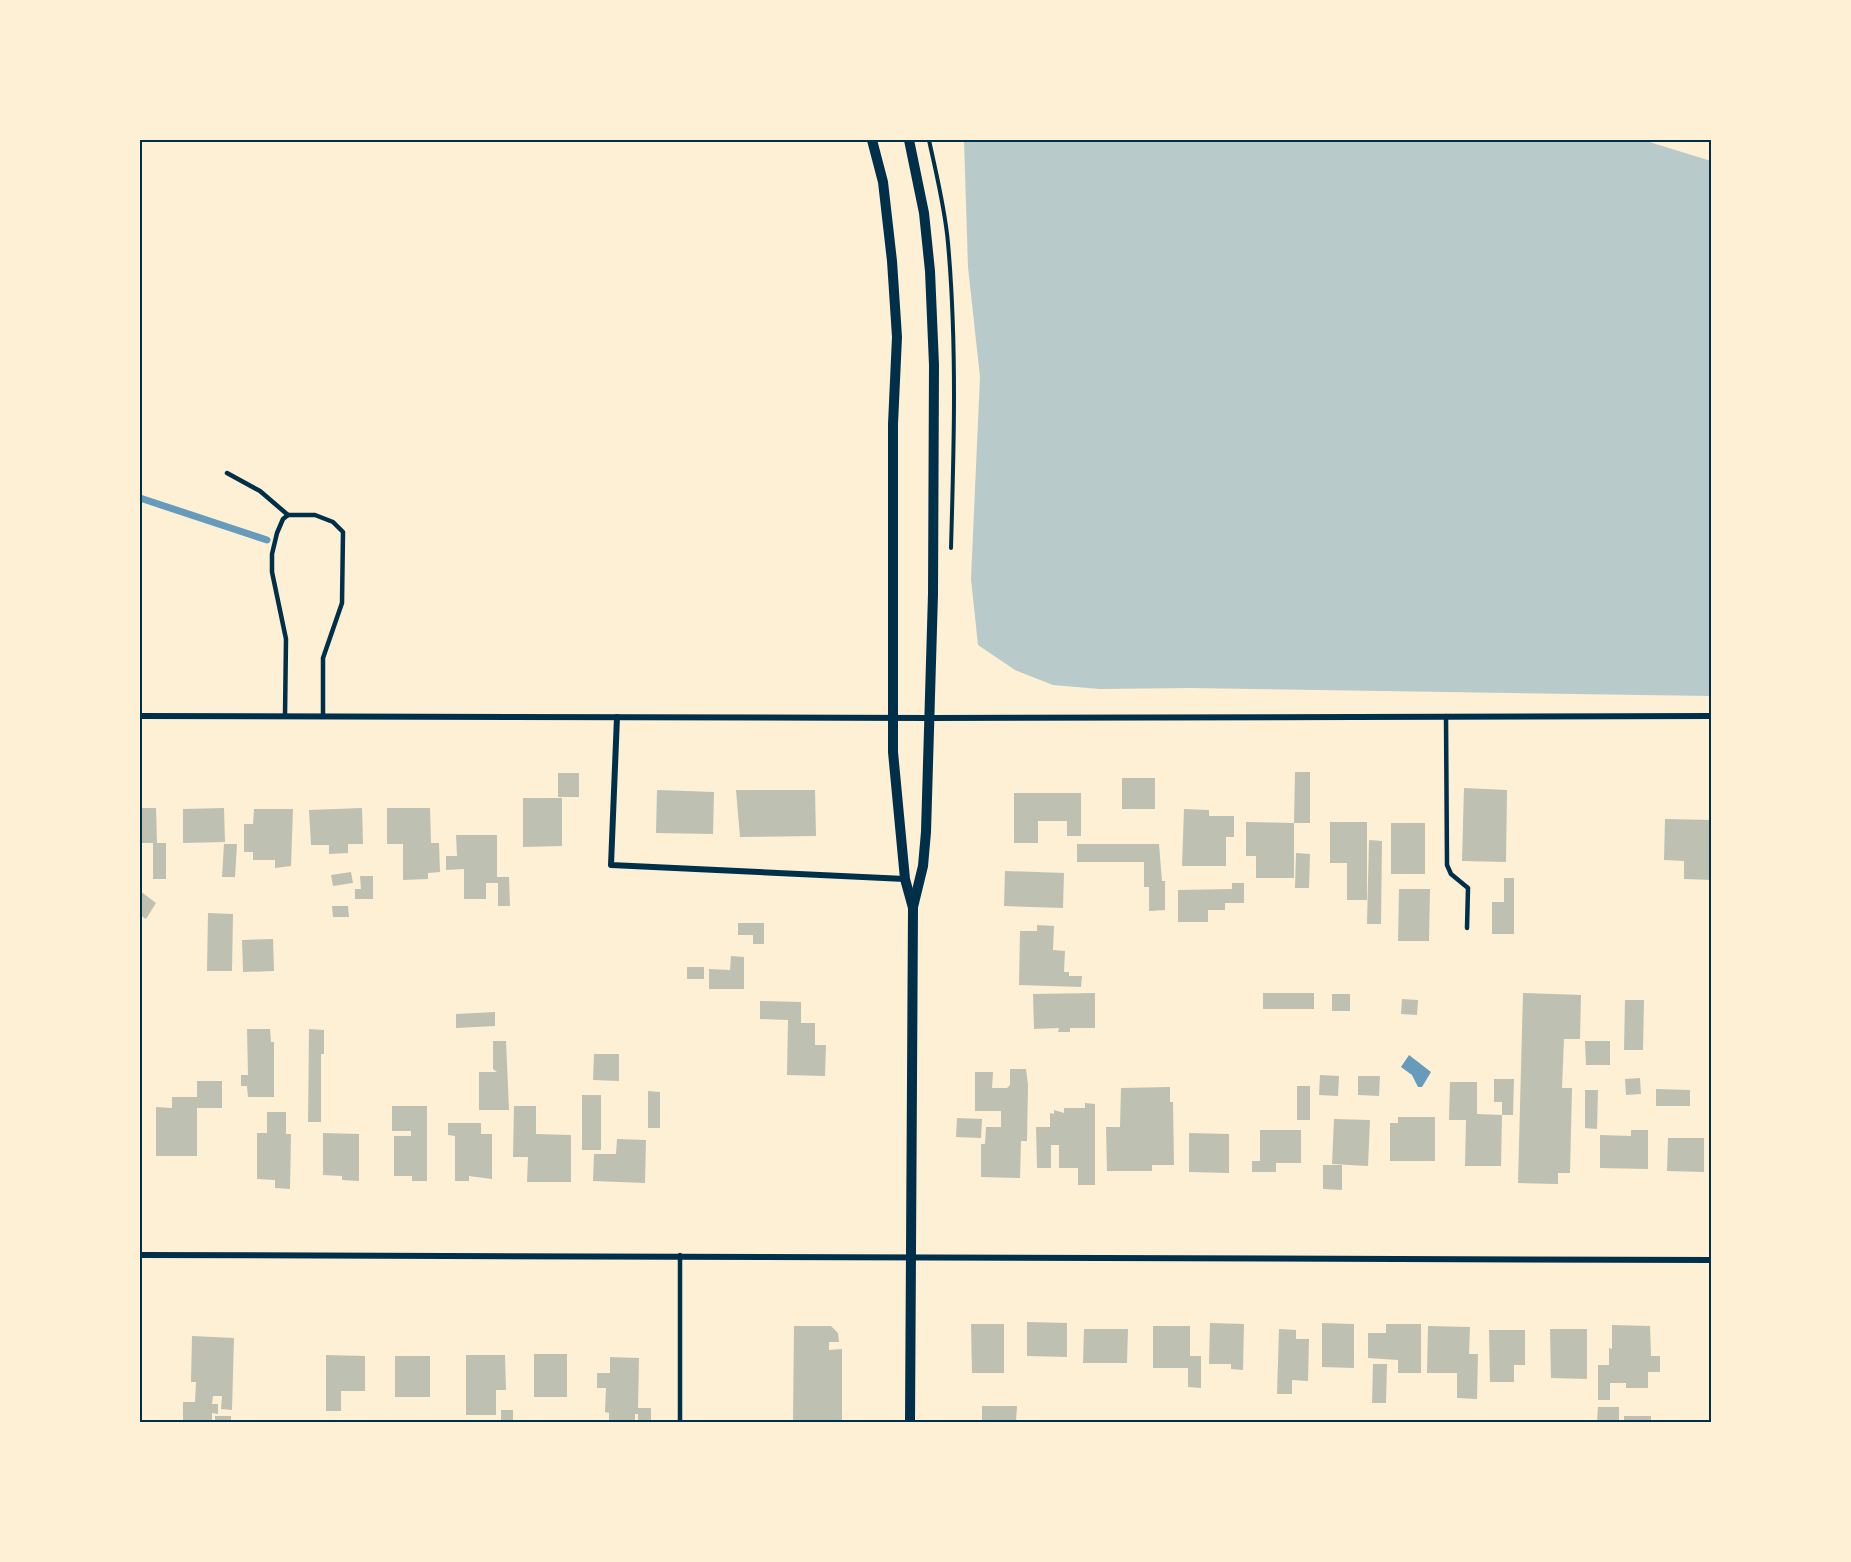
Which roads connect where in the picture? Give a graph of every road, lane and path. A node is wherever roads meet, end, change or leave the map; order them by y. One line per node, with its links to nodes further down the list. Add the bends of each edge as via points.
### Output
1 (872, 140): 11 (street, via 883,182 897,337 893,424)
2 (909, 140): 12 (street, via 924,213 933,365)
3 (227, 473): 4 (lane, via 260,491)
4 (288, 515): 6 (lane, via 283,519 272,554 286,639); 7 (lane, via 315,515 333,522 343,532 342,603 322,658)
5 (140, 716): 6 (street)
6 (285, 716): 7 (street)
7 (323, 716): 10 (street)
8 (1446, 716): 9 (street); 12 (street); 15 (lane, via 1447,865 1451,874 1468,888)
9 (1712, 716)
10 (617, 717): 11 (street); 13 (street, via 611,865)
11 (893, 718): 12 (street); 13 (street)
12 (930, 718): 14 (street, via 923,866)
13 (905, 879): 14 (street)
14 (913, 908): 18 (street)
15 (1467, 928)
16 (140, 1255): 17 (street)
17 (680, 1255): 18 (street); 20 (lane)
18 (911, 1256): 19 (street); 21 (street)
19 (1712, 1260)
20 (680, 1422)
21 (910, 1422)

